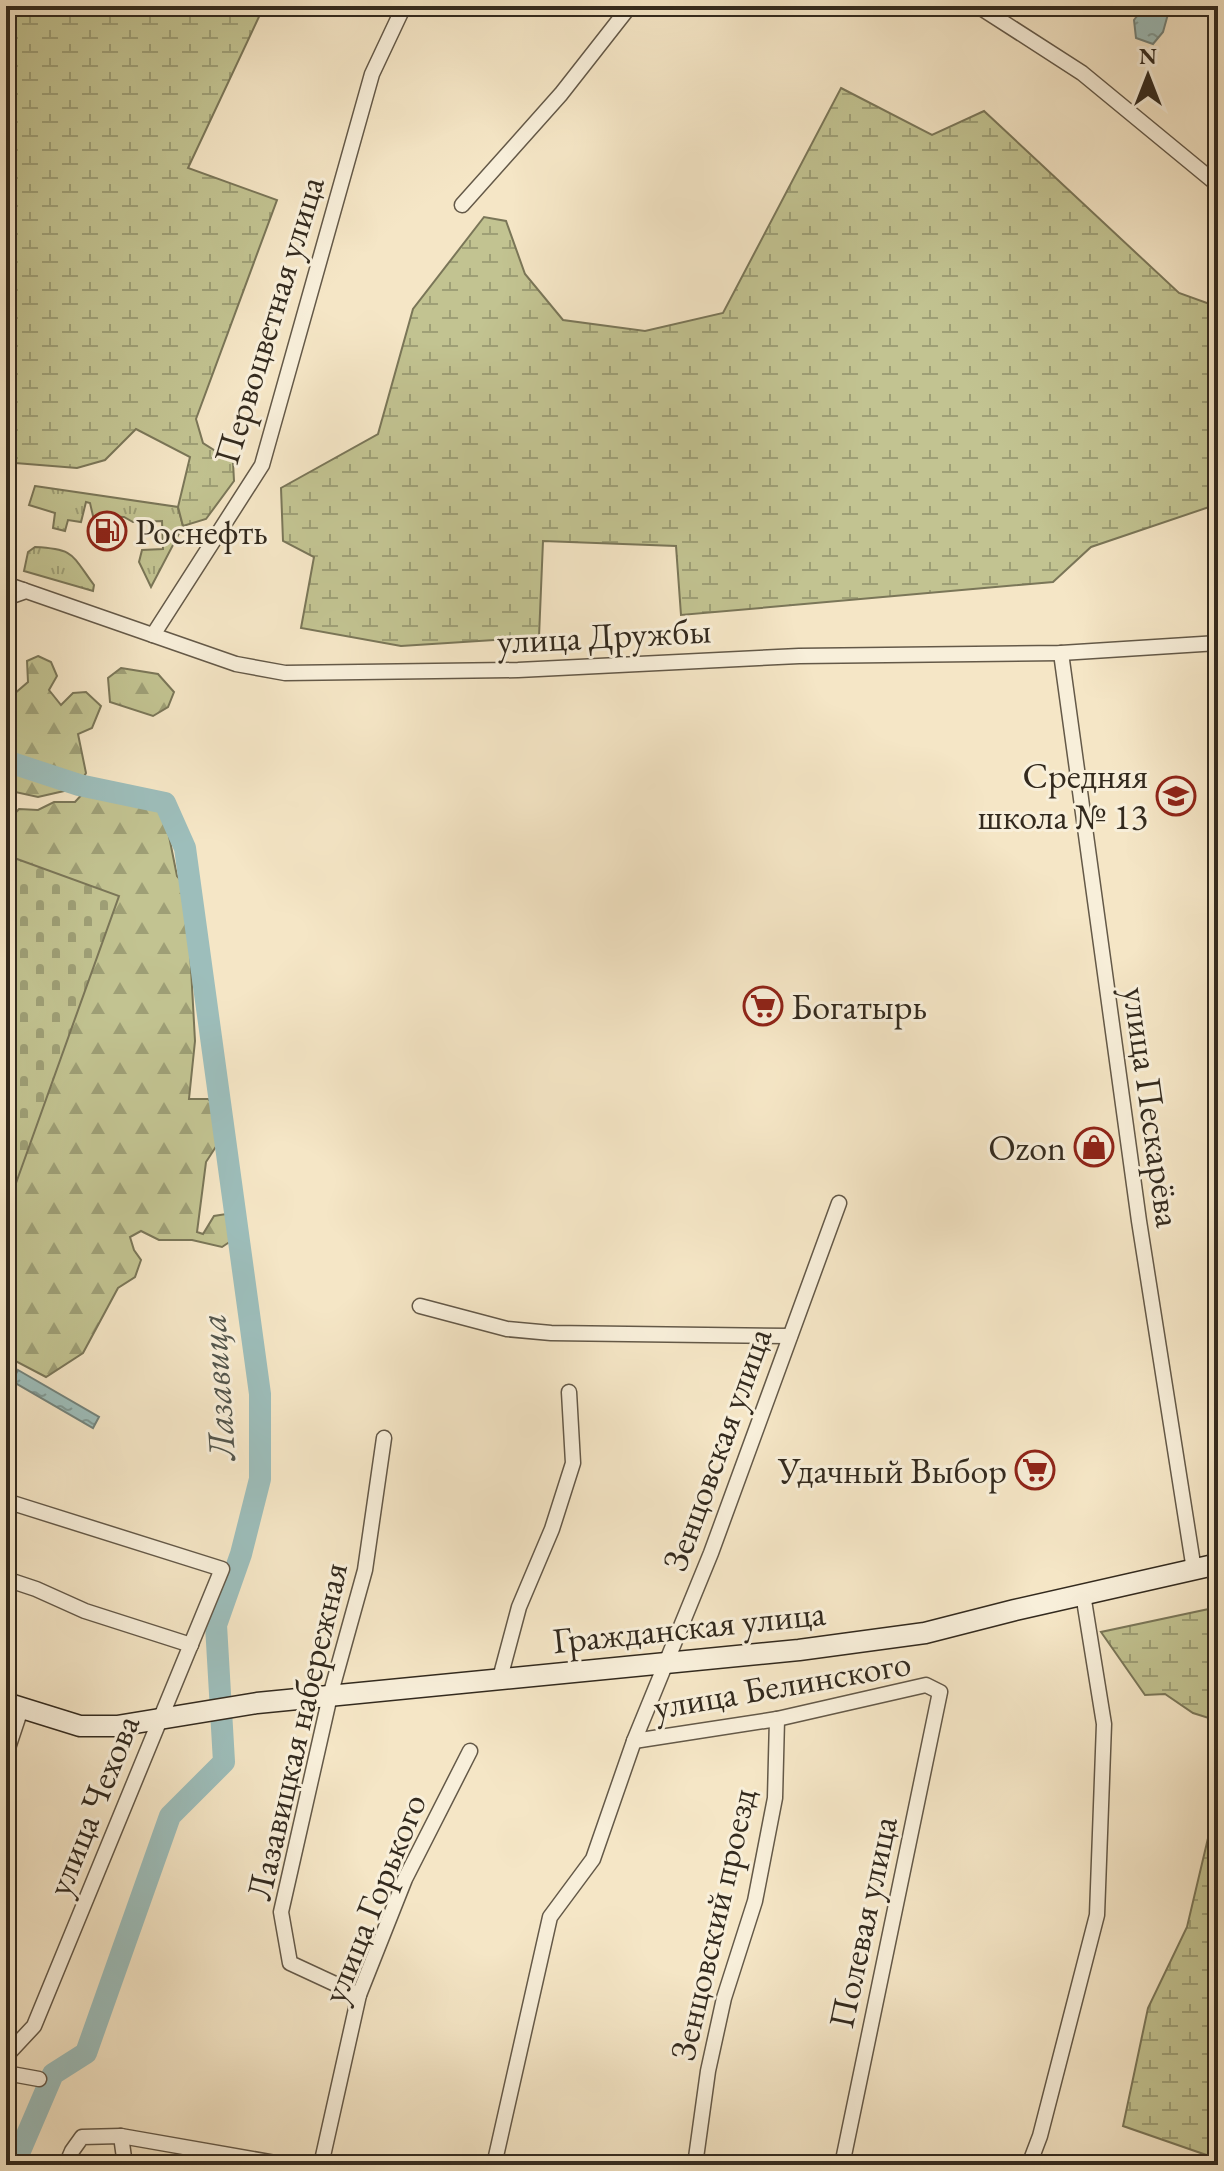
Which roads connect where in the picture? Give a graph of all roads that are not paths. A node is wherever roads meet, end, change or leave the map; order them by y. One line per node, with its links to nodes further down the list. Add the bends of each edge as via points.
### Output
1 (404, 6): 9 (street, Первоцветная улица, via 372,74 262,465)
2 (630, 6): 5 (street, via 561,94)
3 (978, 6): 4 (street, via 1082,73)
4 (1218, 185)
5 (462, 205)
6 (6, 584): 7 (street, улица Дружбы)
7 (23, 591): 8 (street); 9 (street, улица Дружбы)
8 (6, 597)
9 (153, 635): 11 (street, улица Дружбы, via 236,664 285,673)
10 (1218, 643): 11 (street, улица Дружбы)
11 (1061, 653): 19 (street, улица Пескарёва, via 1137,1206)
12 (839, 1203): 14 (street, Зенцовская улица)
13 (420, 1306): 14 (street, via 507,1329 551,1333)
14 (790, 1336): 23 (street, Зенцовская улица)
15 (569, 1392): 24 (street, via 573,1463 519,1607)
16 (384, 1438): 26 (street, Лазавицкая набережная, via 365,1570)
17 (6, 1501): 22 (street, улица Чехова, via 222,1569)
18 (1218, 1564): 19 (main road, Гражданская улица)
19 (1194, 1570): 21 (main road, Гражданская улица)
20 (6, 1579): 22 (street)
21 (1083, 1594): 23 (main road, Гражданская улица, via 925,1633); 45 (street, via 1104,1724 1097,1915)
22 (191, 1645): 29 (street, улица Чехова)
23 (666, 1664): 24 (main road, Гражданская улица); 30 (street, Зенцовская улица)
24 (500, 1678): 26 (main road, Гражданская улица)
25 (940, 1692): 28 (street, улица Белинского, via 926,1685); 44 (street, Полевая улица)
26 (330, 1696): 29 (main road, Гражданская улица); 33 (street, Лазавицкая набережная, via 281,1912 290,1963)
27 (14, 1706): 29 (main road, Гражданская улица, via 80,1726); 32 (street)
28 (777, 1719): 30 (street, улица Белинского); 43 (street, Зенцовский проезд, via 775,1798 755,1901 724,1998 708,2071)
29 (160, 1720): 34 (street, улица Чехова, via 34,2026)
30 (634, 1741): 42 (street, Зенцовская улица, via 593,1859 550,1917)
31 (470, 1751): 33 (street, улица Горького, via 405,1879)
32 (6, 1754)
33 (359, 1995): 41 (street, улица Горького)
34 (6, 2056)
35 (6, 2073): 36 (street)
36 (39, 2079)
37 (121, 2136): 38 (street, via 82,2137); 39 (street); 40 (street)
38 (66, 2165)
39 (125, 2165)
40 (287, 2165)
41 (321, 2165)
42 (494, 2165)
43 (695, 2165)
44 (842, 2165)
45 (1029, 2165)

